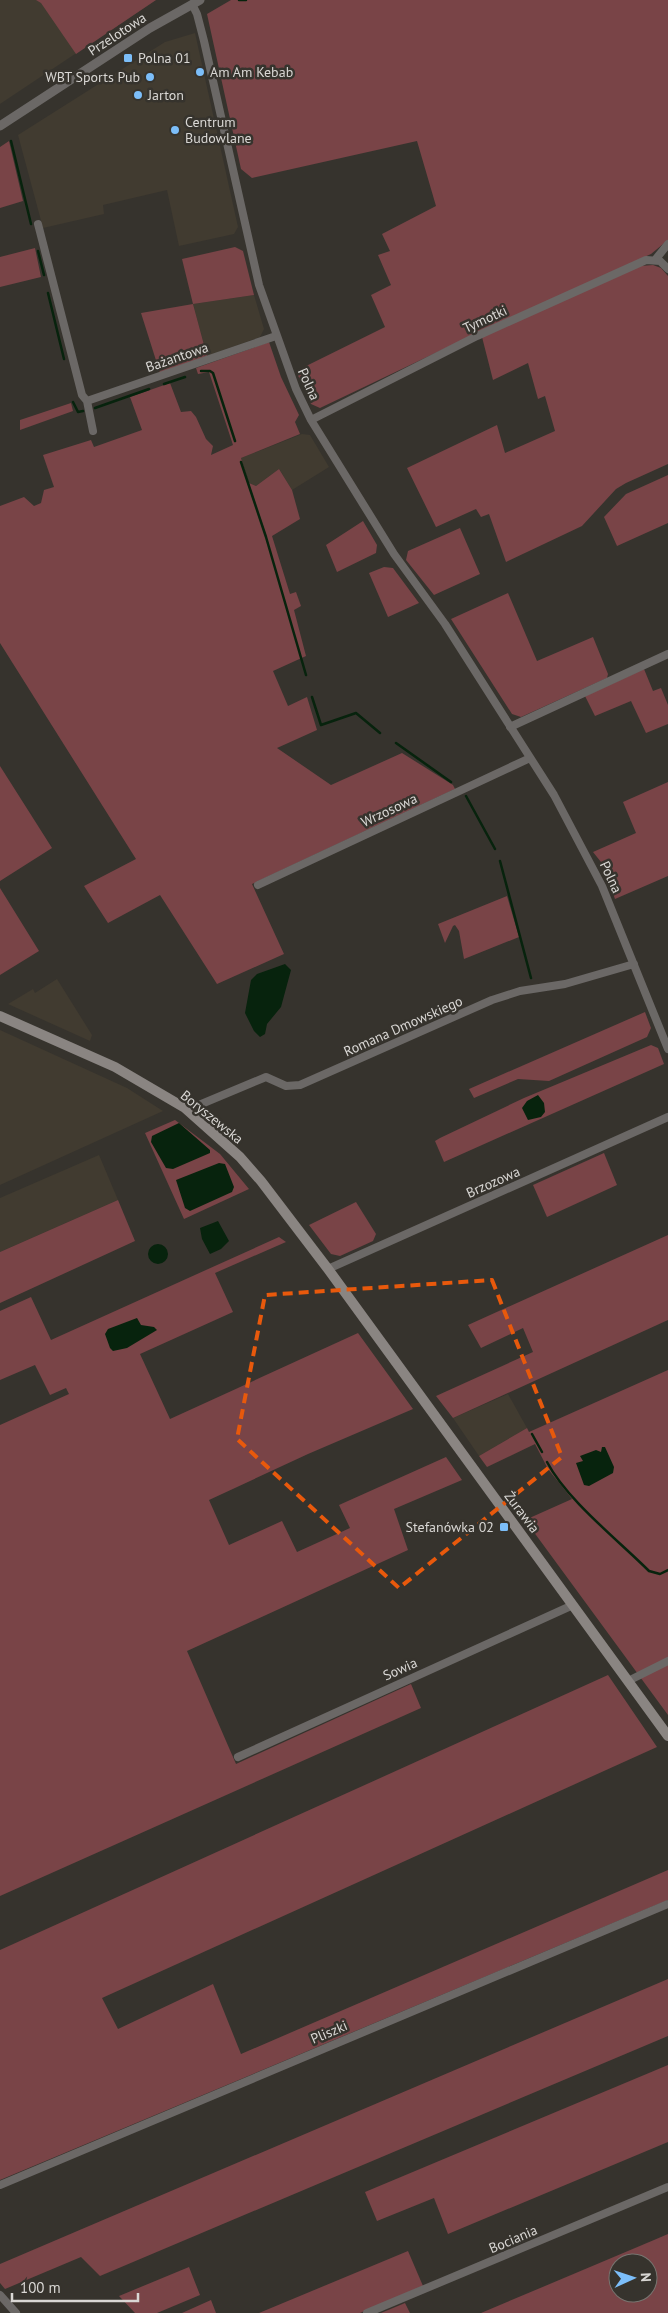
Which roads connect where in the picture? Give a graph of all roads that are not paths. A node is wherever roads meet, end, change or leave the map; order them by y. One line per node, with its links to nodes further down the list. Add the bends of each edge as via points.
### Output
1 (196, 2): 2 (street, Przelotowa, via 150,28); 7 (street, Polna, via 259,285)
2 (0, 126)
3 (38, 224): 8 (street, via 82,395)
4 (668, 244): 5 (street)
5 (655, 260): 6 (street); 9 (street, Tymotki, via 633,265 478,336)
6 (668, 270)
7 (276, 336): 8 (street, Bażantowa); 9 (street, Polna)
8 (87, 401): 10 (street)
9 (311, 420): 12 (street, Polna, via 394,554 445,624)
10 (93, 431)
11 (668, 654): 12 (street)
12 (510, 727): 13 (street, Polna)
13 (530, 758): 14 (street, Wrzosowa); 15 (street, Polna, via 566,816 598,878)
14 (258, 885)
15 (634, 964): 17 (street, Polna); 18 (street, Romana Dmowskiego, via 492,1000 300,1085 286,1086 266,1077)
16 (0, 1016): 18 (main road, Boryszewska, via 115,1067)
17 (668, 1049)
18 (187, 1110): 20 (main road, Boryszewska, via 261,1181)
19 (668, 1117): 20 (street, Brzozowa)
20 (328, 1269): 21 (main road, Boryszewska)
21 (354, 1305): 22 (main road, Żurawia)
22 (573, 1605): 24 (main road, Żurawia); 26 (street, Sowia)
23 (668, 1660): 24 (street)
24 (628, 1681): 25 (main road, Żurawia)
25 (668, 1736)
26 (238, 1756)
27 (668, 1904): 28 (street, Pliszki)
28 (0, 2185)
29 (668, 2187): 32 (street, Bociania)
30 (0, 2295): 31 (street)
31 (16, 2313)
32 (367, 2313)

